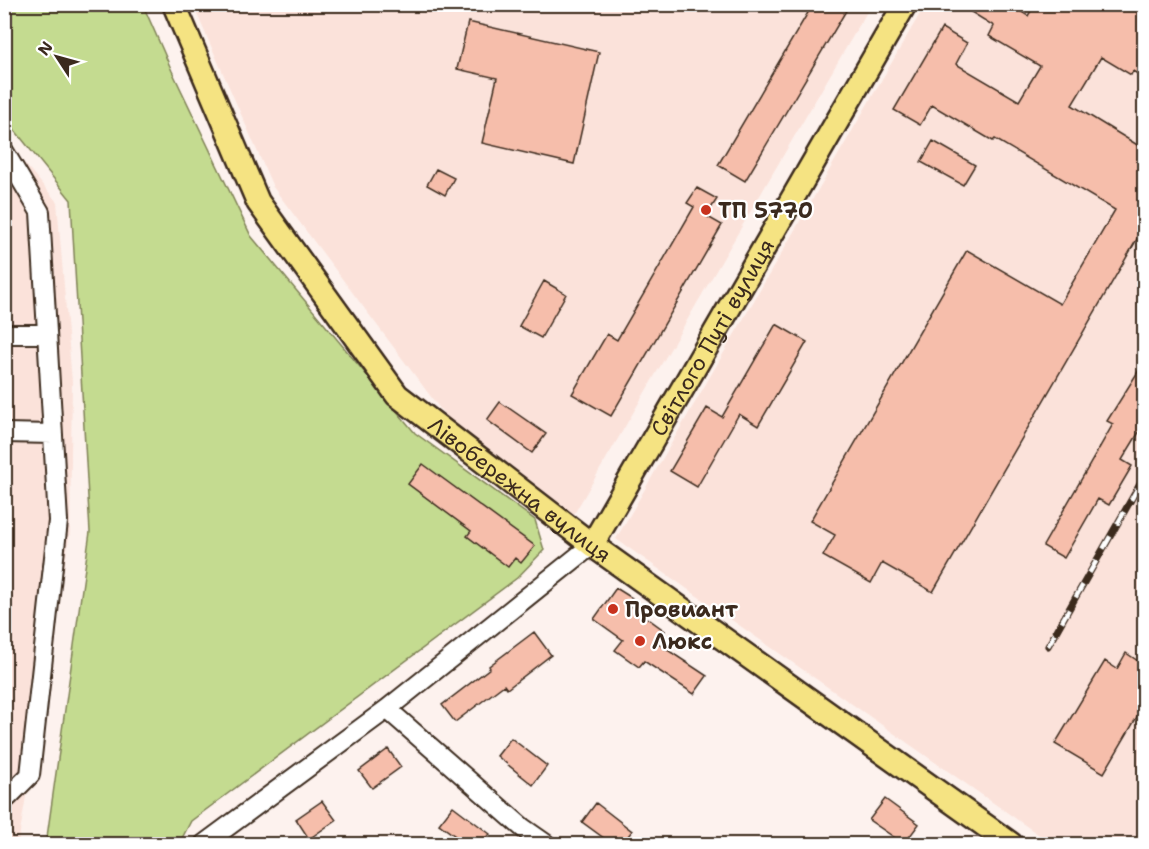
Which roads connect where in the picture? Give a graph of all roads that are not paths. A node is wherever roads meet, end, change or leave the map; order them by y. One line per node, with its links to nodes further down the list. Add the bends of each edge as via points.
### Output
1 (174, 4): 8 (main road, Лівобережна вулиця, via 258,202 397,395)
2 (905, 4): 8 (main road, Світлого Путі вулиця)
3 (4, 151): 5 (street, via 40,212)
4 (4, 334): 5 (street)
5 (47, 334): 7 (street)
6 (4, 433): 7 (street)
7 (53, 434): 10 (street, via 58,521 30,775)
8 (592, 545): 9 (street); 14 (main road, Лівобережна вулиця)
9 (387, 709): 11 (street); 13 (street)
10 (4, 797)
11 (220, 838): 12 (street)
12 (204, 844)
13 (546, 844)
14 (1011, 844)

